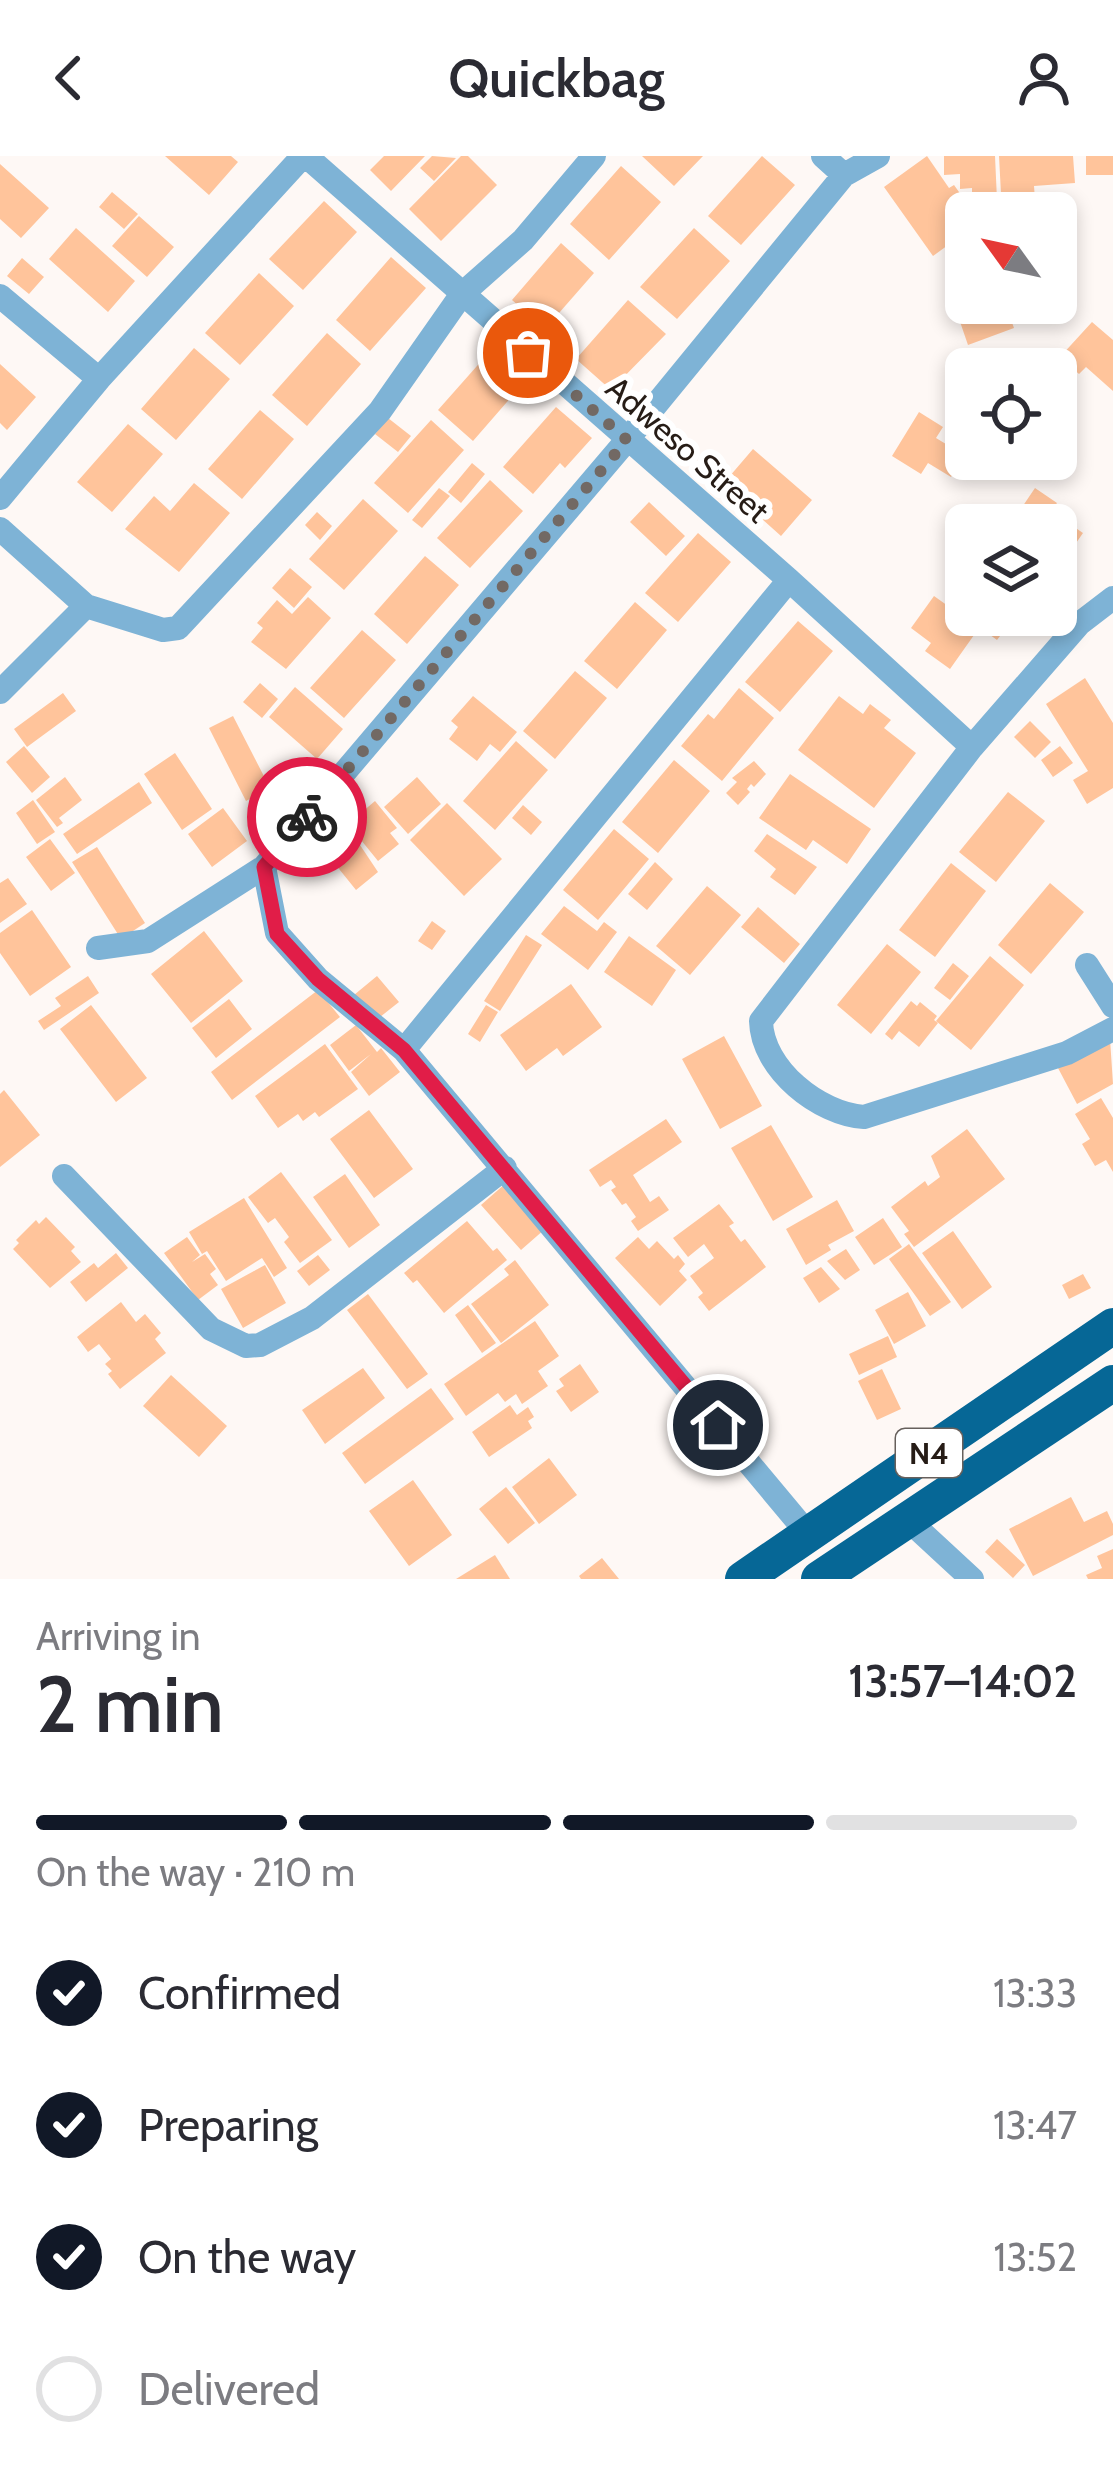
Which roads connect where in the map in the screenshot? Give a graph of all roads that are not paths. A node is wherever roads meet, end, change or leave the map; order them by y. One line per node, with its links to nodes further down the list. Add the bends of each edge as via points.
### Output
1 (304, 156): 6 (street, Adweso Street); 8 (street)
2 (594, 156): 6 (street, via 523,240)
3 (824, 156): 5 (street)
4 (878, 156): 5 (street)
5 (844, 175): 9 (street)
6 (462, 294): 9 (street, Adweso Street); 14 (street, via 380,411 178,628)
7 (0, 296): 8 (street)
8 (99, 379): 10 (street)
9 (627, 440): 12 (street, Adweso Street); 17 (street)
10 (0, 498)
11 (0, 529): 14 (street)
12 (789, 580): 16 (street, Adweso Street); 22 (street)
13 (1113, 598): 16 (street, via 1079,624)
14 (86, 606): 15 (street)
15 (0, 692)
16 (972, 747): 21 (street, via 761,1022 761,1034 785,1078 843,1116 864,1117 1067,1053)
17 (264, 867): 18 (street, via 148,940); 22 (street, via 277,934)
18 (98, 948)
19 (1087, 965): 20 (street)
20 (1113, 1006)
21 (1113, 1029)
22 (404, 1050): 23 (street)
23 (505, 1168): 24 (street, via 312,1318 246,1346 211,1329); 28 (street)
24 (64, 1176)
25 (1113, 1325): 28 (highway, N4)
26 (1113, 1383): 27 (highway, N4)
27 (907, 1519): 30 (highway, N4); 31 (street)
28 (808, 1535): 29 (highway, N4)
29 (743, 1579)
30 (819, 1579)
31 (972, 1579)

